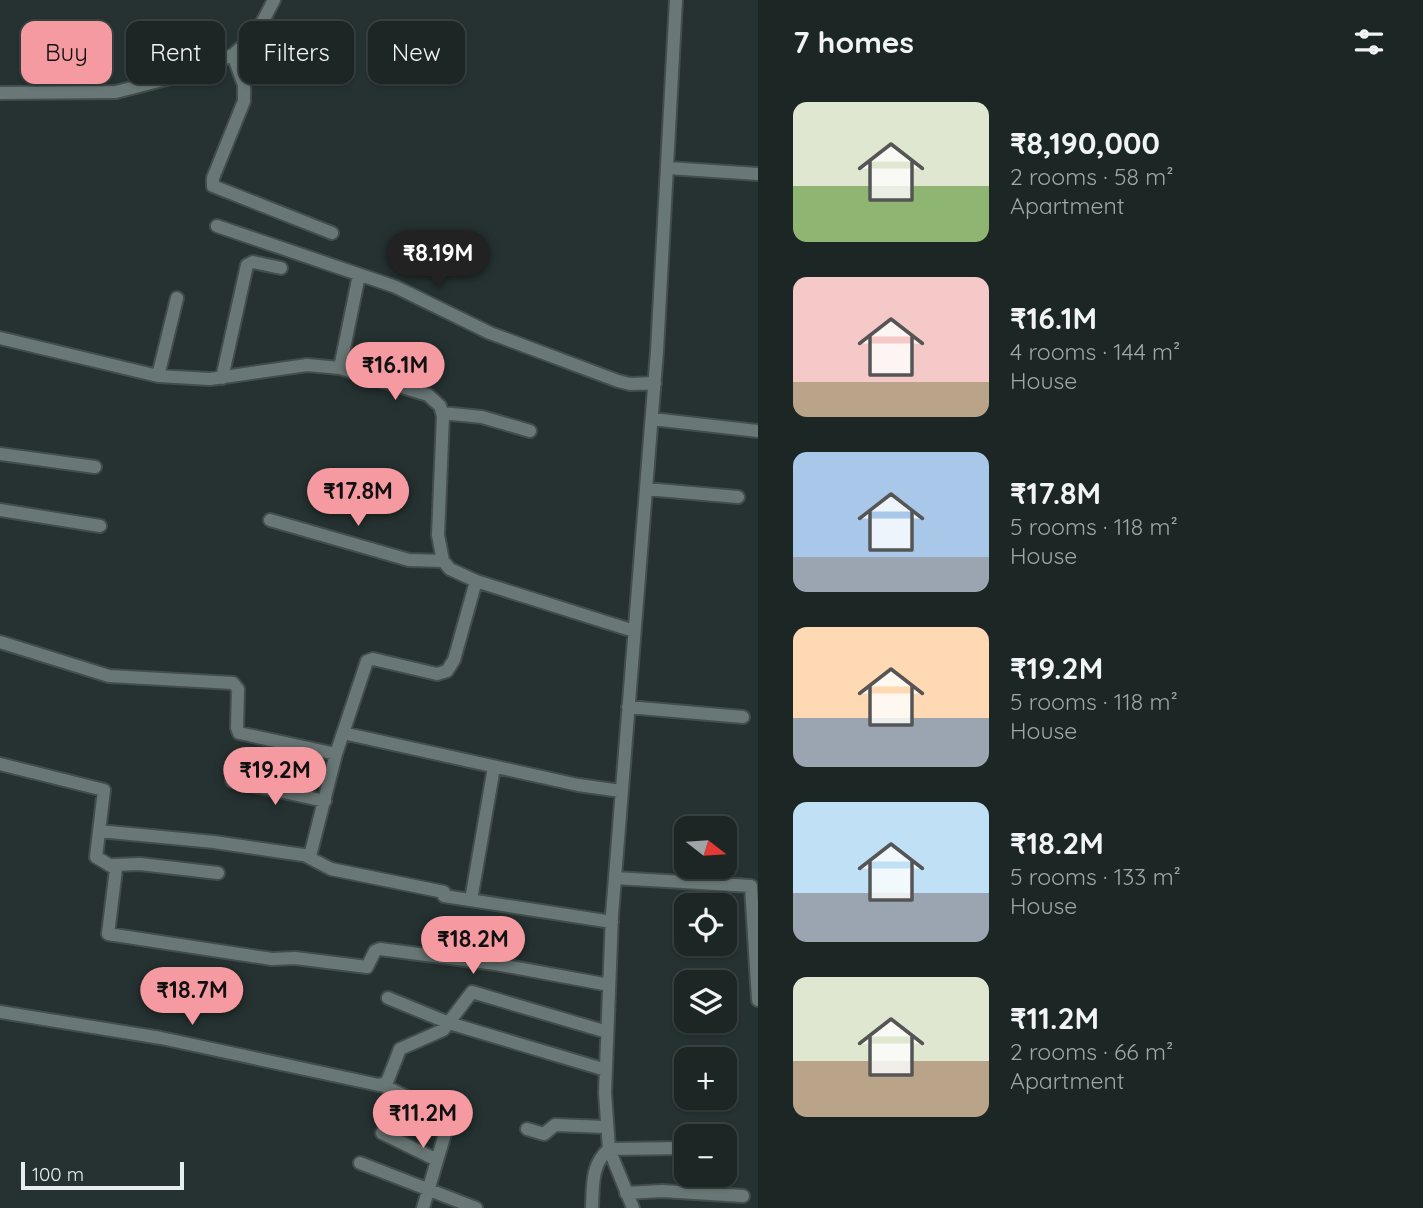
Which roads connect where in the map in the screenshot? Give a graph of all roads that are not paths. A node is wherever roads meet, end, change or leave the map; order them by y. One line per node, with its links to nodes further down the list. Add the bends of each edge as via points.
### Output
1 (274, 0): 3 (street, via 256,34)
2 (673, 1): 5 (street)
3 (233, 55): 4 (street, via 116,92); 8 (street, via 244,101 213,178 214,186)
4 (0, 93)
5 (668, 168): 6 (street); 16 (street)
6 (758, 174)
7 (217, 226): 10 (street)
8 (332, 233)
9 (281, 268): 15 (street, via 253,262 247,265)
10 (359, 275): 13 (street); 16 (street, via 397,287 489,333 618,381)
11 (177, 298): 14 (street)
12 (0, 338): 14 (street)
13 (340, 368): 15 (street, via 307,365); 17 (street, via 428,395)
14 (158, 376): 15 (street)
15 (222, 377)
16 (654, 383): 18 (street)
17 (442, 413): 19 (street, via 482,417); 28 (street, via 438,535)
18 (652, 419): 20 (street); 23 (street)
19 (530, 431)
20 (758, 431)
21 (0, 454): 22 (street)
22 (95, 467)
23 (646, 489): 24 (street); 30 (street)
24 (738, 497)
25 (0, 510): 27 (street)
26 (270, 520): 28 (street, via 409,561)
27 (100, 526)
28 (443, 561): 29 (street)
29 (476, 582): 30 (street); 34 (street, via 447,671 437,674 369,659)
30 (634, 631): 32 (street)
31 (0, 642): 35 (street, via 109,676 233,683 239,733)
32 (628, 707): 33 (street); 39 (street)
33 (743, 717)
34 (343, 733): 35 (street); 37 (street)
35 (337, 754): 40 (street)
36 (0, 764): 41 (street, via 102,788)
37 (494, 767): 39 (street); 46 (street)
38 (232, 781): 40 (street)
39 (621, 791): 45 (street)
40 (325, 801): 42 (street)
41 (99, 831): 42 (street); 43 (street, via 96,858)
42 (308, 857): 46 (street, via 331,869)
43 (112, 864): 44 (street); 48 (street, via 117,872 110,934 272,959 367,967 380,949)
44 (218, 873)
45 (615, 878): 47 (street); 50 (street, via 751,886)
46 (471, 900): 47 (street)
47 (612, 922): 48 (street)
48 (609, 985): 53 (street)
49 (388, 998): 52 (street)
50 (758, 1000)
51 (0, 1012): 55 (street, via 161,1038)
52 (449, 1023): 53 (street, via 473,992); 54 (street); 55 (street, via 438,1034 398,1051)
53 (607, 1032): 54 (street)
54 (606, 1070): 58 (street)
55 (382, 1085): 56 (street)
56 (421, 1104)
57 (449, 1120): 63 (street)
58 (605, 1127): 59 (street, via 555,1125 546,1134); 62 (street)
59 (527, 1129)
60 (382, 1133): 63 (street)
61 (674, 1147): 62 (street)
62 (608, 1149): 66 (street); 70 (street, via 595,1169)
63 (438, 1160): 65 (street)
64 (360, 1163): 65 (street)
65 (428, 1189): 68 (street); 69 (street)
66 (626, 1193): 67 (street); 71 (street)
67 (743, 1196)
68 (423, 1208)
69 (476, 1208)
70 (592, 1208)
71 (633, 1208)

